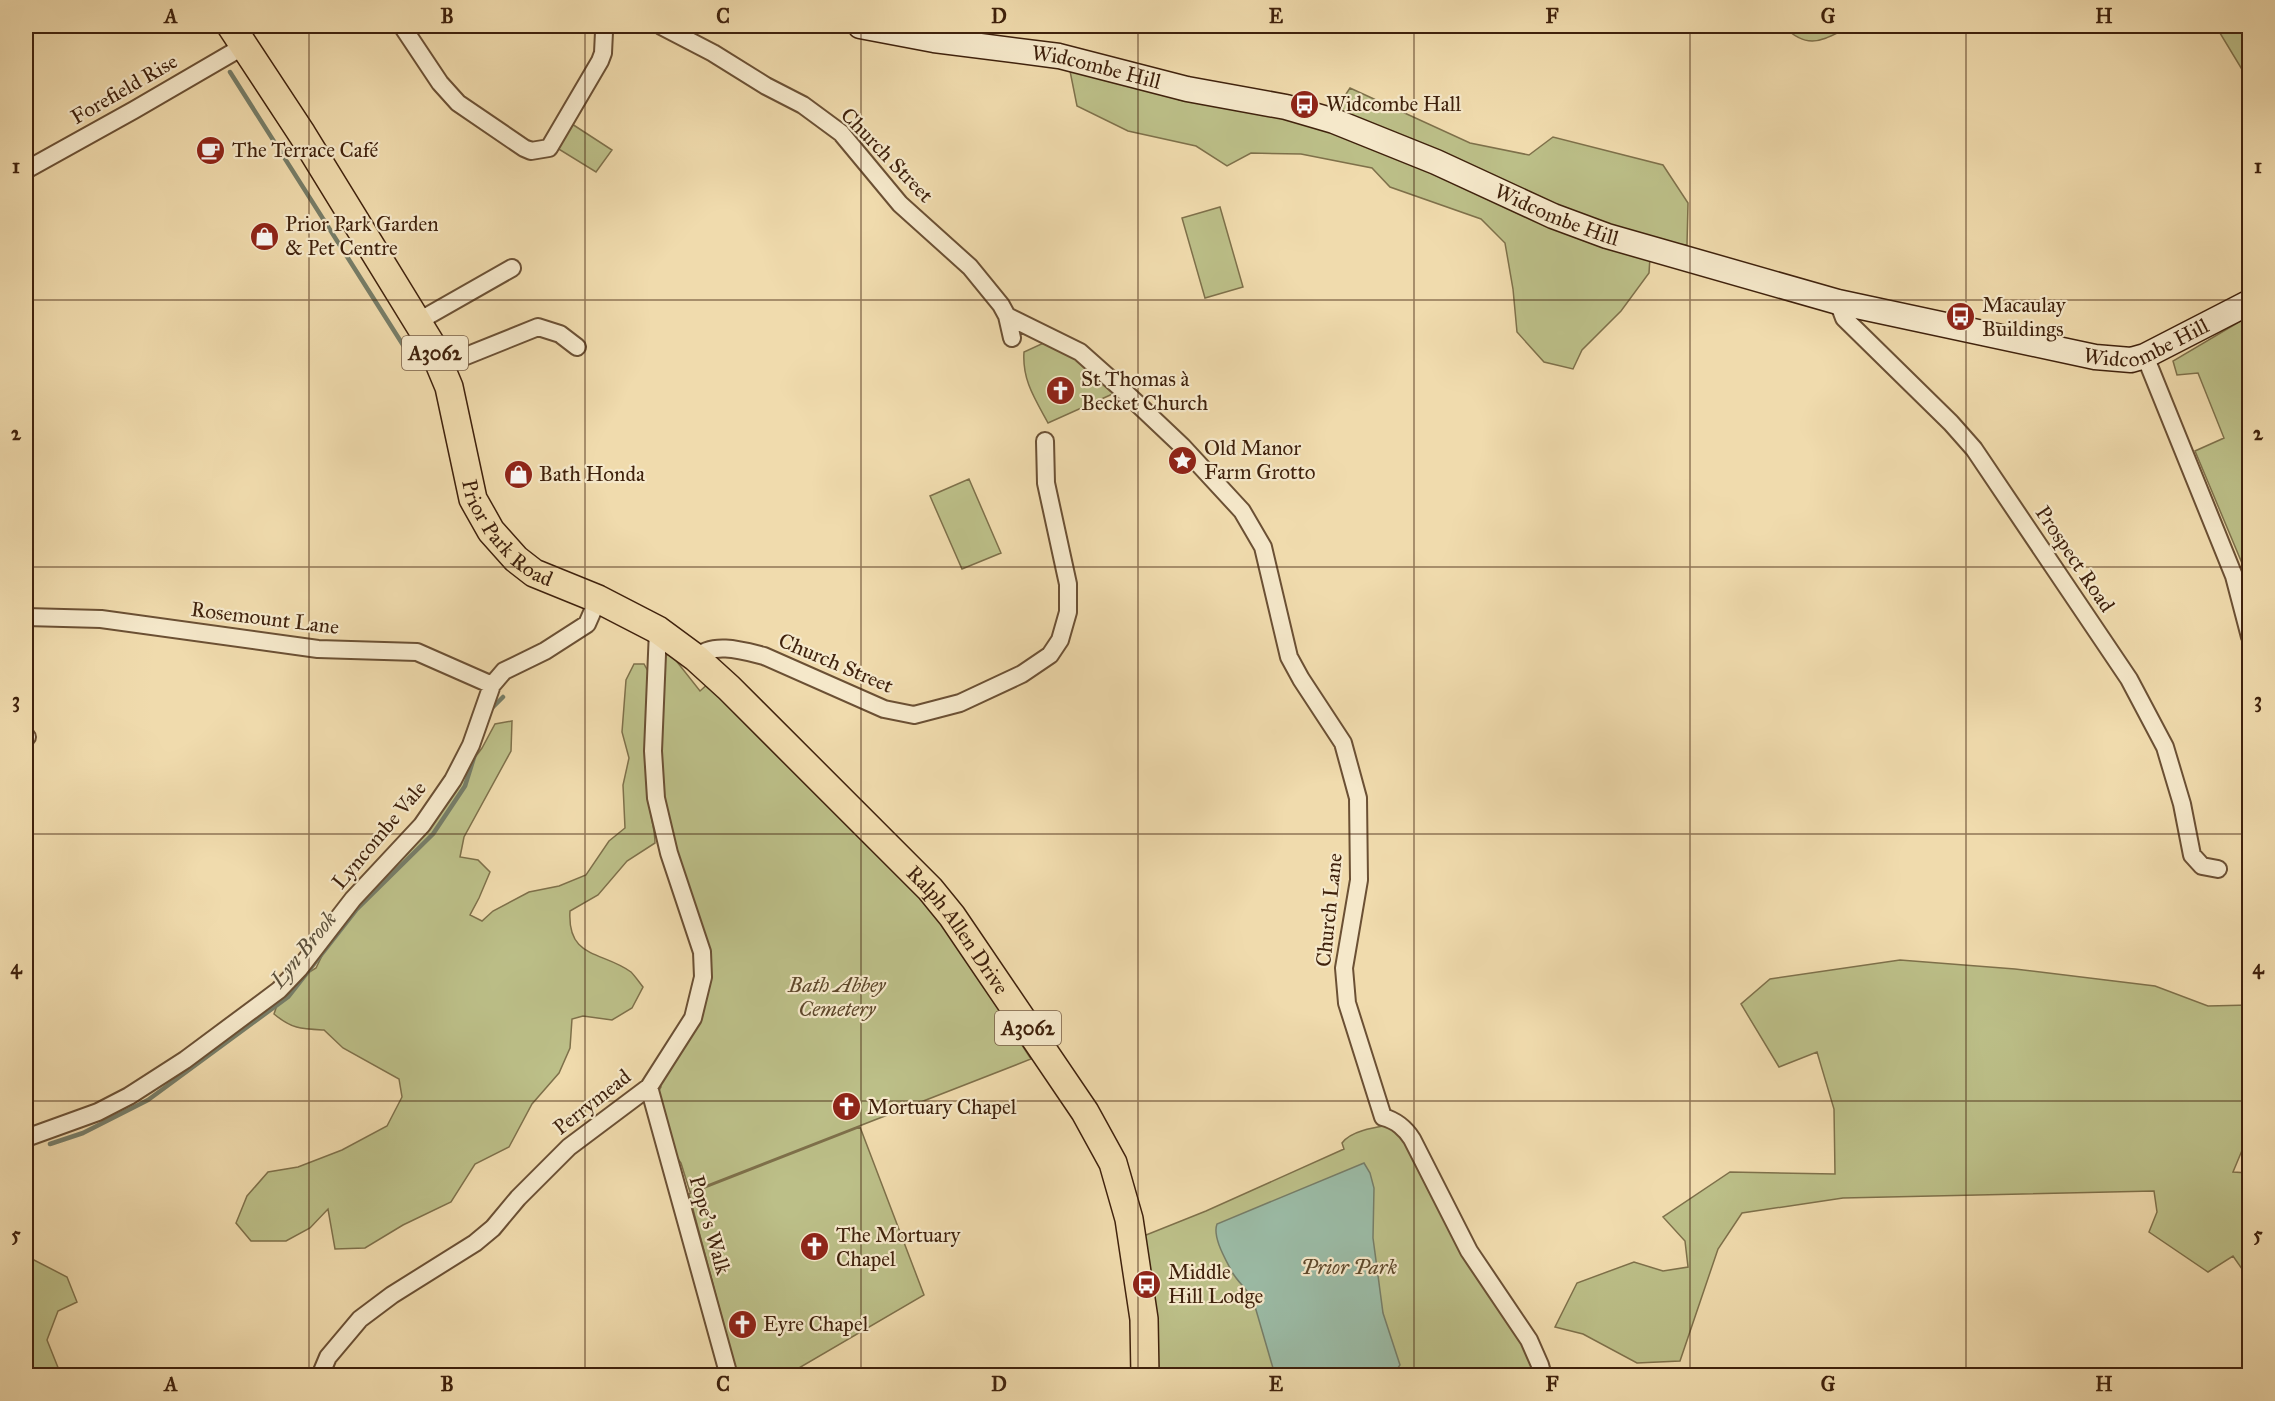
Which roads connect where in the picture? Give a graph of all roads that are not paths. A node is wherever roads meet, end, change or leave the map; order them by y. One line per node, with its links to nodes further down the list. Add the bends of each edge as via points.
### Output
1 (402, 26): 4 (street, via 458,103 531,151 549,148 600,61)
2 (661, 26): 10 (street, Church Street, via 803,105 841,133 900,204 970,267)
3 (860, 26): 8 (street, Widcombe Hill, via 1081,61 1187,90 1324,118 1607,236)
4 (601, 28)
5 (237, 36): 6 (street, Forefield Rise, via 134,110); 11 (main road, Prior Park Road / A3062)
6 (26, 170)
7 (512, 268): 11 (street)
8 (1838, 302): 14 (street, Widcombe Hill, via 2095,357 2131,360); 23 (street, Prospect Road, via 1844,318 1974,449 2103,641 2165,747 2192,855 2202,866)
9 (2250, 302): 14 (street, Widcombe Hill)
10 (1007, 316): 12 (street, Church Street); 29 (street, Church Lane, via 1080,352 1125,392 1182,446 1242,512 1263,547 1289,657 1343,743 1358,798 1359,880 1344,968 1347,1004 1383,1117 1405,1128 1412,1139 1469,1251 1529,1340)
11 (417, 322): 15 (main road, Prior Park Road / A3062)
12 (1012, 338)
13 (577, 347): 15 (street, via 560,334 538,327)
14 (2145, 356): 20 (street, via 2234,576)
15 (441, 366): 17 (main road, Prior Park Road / A3062, via 473,499 491,531 534,573)
16 (1045, 441): 21 (street, Church Street, via 1046,483 1068,584 1068,612 1060,640 1050,655 1022,674 960,703 914,715 884,709 764,656 718,649 706,650)
17 (598, 599): 19 (main road, Prior Park Road / A3062); 22 (street, via 587,624 504,671)
18 (26, 617): 22 (street, Rosemount Lane, via 101,619 318,649 417,652)
19 (658, 630): 21 (main road, Ralph Allen Drive / A3062); 24 (street, Perrymead, via 653,751 656,798 669,853 702,952 704,977 693,1018)
20 (2250, 637)
21 (696, 658): 28 (main road, Ralph Allen Drive / A3062, via 930,889 1085,1112 1113,1163 1129,1219 1144,1319)
22 (492, 685): 25 (street, Lyncombe Vale, via 471,745 422,825 352,899 279,990 129,1096 98,1112)
23 (2218, 869)
24 (649, 1087): 26 (street, Perrymead, via 569,1147 475,1243 360,1319 328,1357); 27 (street, Pope's Walk)
25 (26, 1138)
26 (320, 1376)
27 (729, 1376)
28 (1145, 1376)
29 (1543, 1376)

